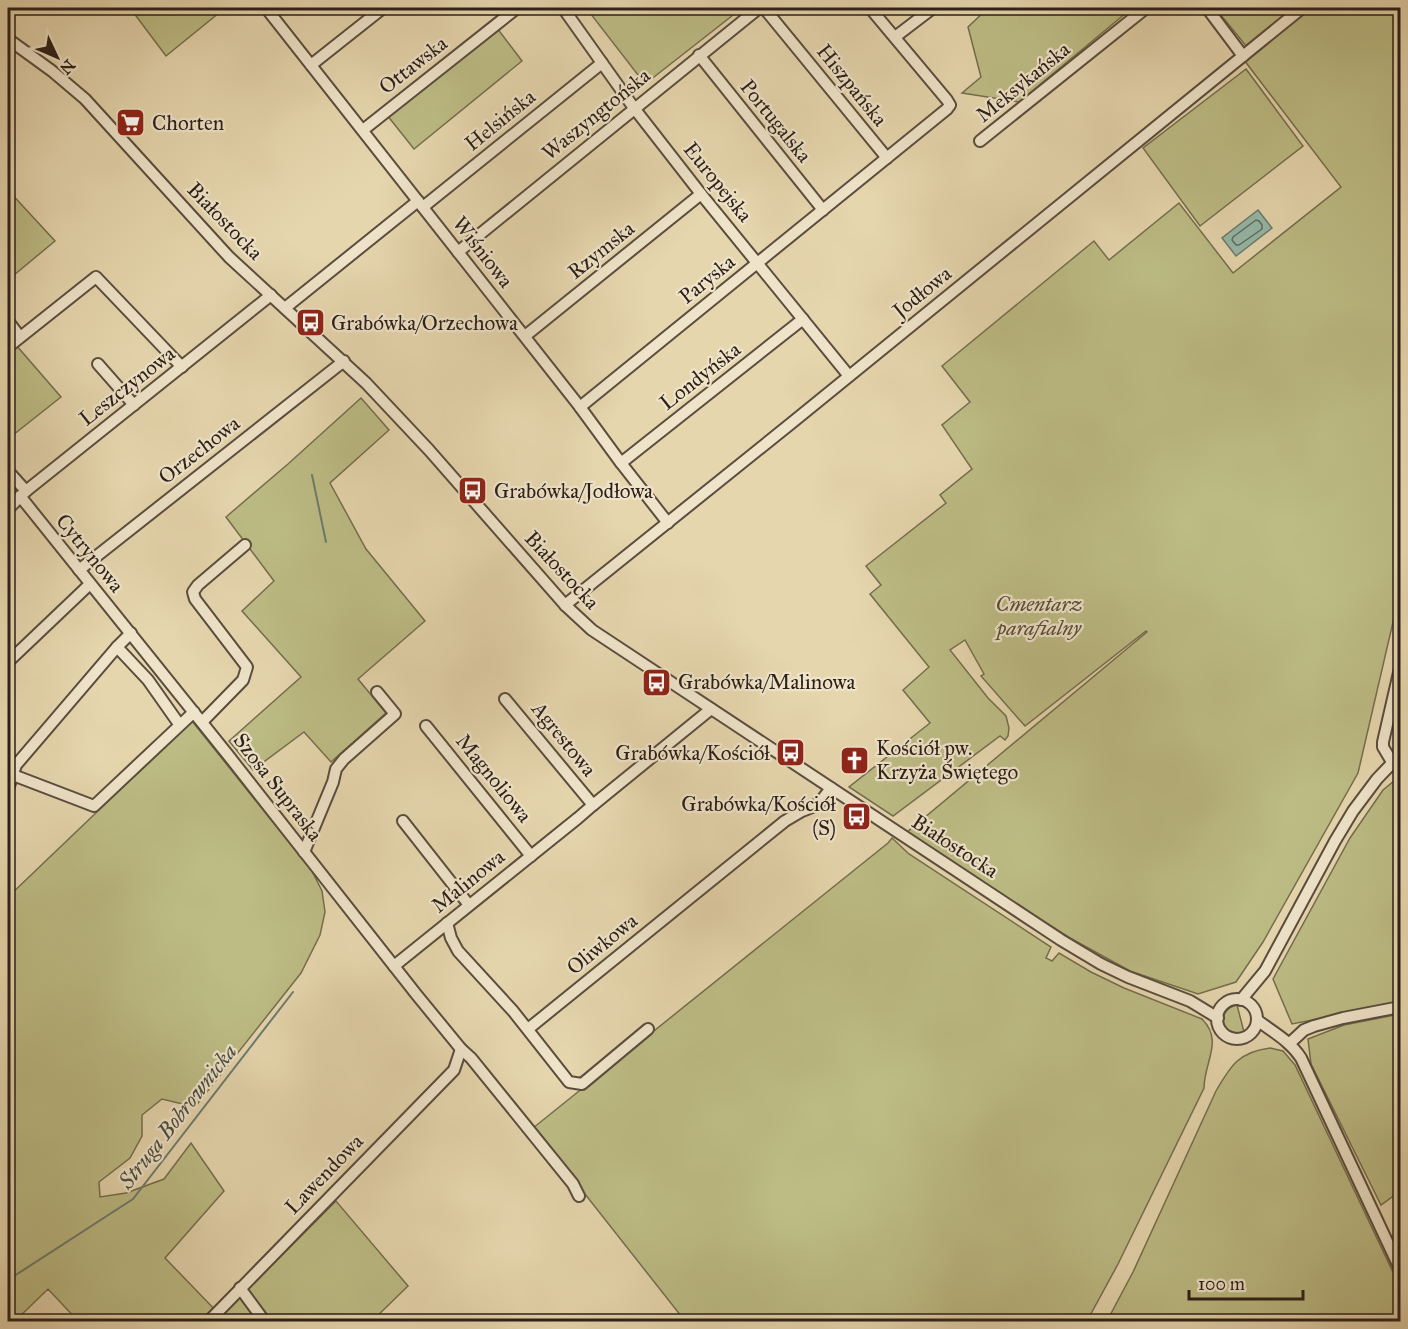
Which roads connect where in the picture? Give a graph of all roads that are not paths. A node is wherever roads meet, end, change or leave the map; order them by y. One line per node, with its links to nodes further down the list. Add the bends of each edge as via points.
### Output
1 (383, 8): 16 (street)
2 (517, 8): 18 (street, Ottawska)
3 (563, 8): 15 (street, Europejska)
4 (761, 8): 13 (street, Waszyngtońska); 20 (street, Hiszpańska)
5 (870, 8): 11 (street)
6 (933, 8): 11 (street)
7 (1146, 8): 19 (street, Meksykańska)
8 (1207, 8): 14 (street)
9 (1302, 8): 14 (street, Jodłowa)
10 (270, 9): 16 (street, Wiśniowa)
11 (895, 37): 20 (street, Paryska, via 950,105)
12 (8, 40): 26 (street, Białostocka, via 85,99 210,237)
13 (699, 55): 17 (street, Waszyngtońska); 23 (street, Portugalska)
14 (1243, 56): 36 (street, Jodłowa)
15 (602, 63): 17 (street, Europejska); 22 (street, Helsińska)
16 (311, 65): 18 (street, Wiśniowa)
17 (634, 108): 21 (street, Europejska); 24 (street, Waszyngtońska)
18 (363, 130): 22 (street, Wiśniowa)
19 (980, 141)
20 (887, 158): 23 (street, Paryska)
21 (701, 194): 25 (street, Europejska); 30 (street, Rzymska)
22 (421, 204): 24 (street, Wiśniowa); 27 (street, Helsińska)
23 (823, 210): 25 (street, Paryska)
24 (458, 252): 30 (street, Wiśniowa)
25 (758, 263): 28 (street, Europejska); 38 (street, Paryska)
26 (271, 295): 27 (street, Białostocka); 35 (street, Leszczynowa)
27 (285, 308): 33 (street, Białostocka)
28 (803, 319): 36 (street, Europejska); 39 (street, Londyńska)
29 (8, 321): 31 (street)
30 (525, 336): 38 (street, Wiśniowa)
31 (20, 337): 32 (street); 35 (street, via 96,277)
32 (8, 347)
33 (344, 361): 45 (street, Orzechowa); 47 (street, Białostocka, via 429,450)
34 (98, 364): 37 (street)
35 (182, 367): 37 (street, Leszczynowa)
36 (849, 376): 43 (street, Jodłowa)
37 (134, 405): 41 (street, Leszczynowa)
38 (580, 407): 39 (street, Wiśniowa)
39 (621, 463): 43 (street, Wiśniowa)
40 (8, 471): 41 (street, Cytrynowa)
41 (23, 494): 42 (street, Leszczynowa); 45 (street, Cytrynowa)
42 (8, 509)
43 (668, 523): 47 (street, Jodłowa)
44 (245, 545): 56 (street, via 193,592 247,667 243,680)
45 (79, 570): 46 (street, Cytrynowa)
46 (90, 584): 48 (street, Cytrynowa); 50 (street)
47 (565, 605): 54 (street, Białostocka, via 592,630)
48 (130, 633): 49 (street); 55 (street, Szosa Supraska)
49 (117, 647): 57 (street, via 148,680); 60 (street, via 28,750)
50 (8, 662)
51 (1401, 668): 59 (street, via 1383,742 1383,747)
52 (377, 692): 65 (street, via 395,714 336,769)
53 (505, 699): 63 (street, Agrestowa)
54 (711, 709): 61 (street, Białostocka); 63 (street, Malinowa)
55 (194, 712): 56 (street, Szosa Supraska); 57 (street)
56 (202, 723): 65 (street, Szosa Supraska)
57 (179, 724): 60 (street, via 94,806)
58 (426, 726): 66 (street, Magnoliowa)
59 (1396, 759): 70 (street, via 1343,826)
60 (13, 775): 62 (street)
61 (831, 788): 72 (street, Białostocka, via 1101,964); 78 (street, Oliwkowa, via 820,802 785,821)
62 (8, 789)
63 (593, 805): 66 (street, Malinowa)
64 (403, 821): 67 (street)
65 (304, 852): 69 (street, Szosa Supraska)
66 (531, 855): 67 (street, Malinowa)
67 (469, 905): 68 (street, Malinowa)
68 (447, 923): 69 (street, Malinowa); 78 (street, via 458,951)
69 (394, 966): 83 (street)
70 (1261, 977): 71 (street); 73 (street)
71 (1241, 1000): 73 (street); 74 (street, via 1231,1000)
72 (1190, 1001): 74 (street, Białostocka); 76 (street, Białostocka)
73 (1252, 1006): 77 (street)
74 (1222, 1007): 76 (street)
75 (1401, 1007): 82 (street, via 1314,1026)
76 (1218, 1018): 80 (street, via 1220,1029 1227,1036 1240,1038)
77 (1257, 1020): 80 (street); 81 (street)
78 (528, 1029): 79 (street, via 569,1082 582,1084)
79 (648, 1029)
80 (1251, 1034): 81 (street)
81 (1280, 1036): 82 (street)
82 (1290, 1043): 85 (street, via 1301,1058)
83 (461, 1049): 84 (street, via 514,1110); 86 (street, Lawendowa, via 454,1070)
84 (579, 1196)
85 (1401, 1269)
86 (240, 1288): 87 (street, Lawendowa); 88 (street)
87 (208, 1322)
88 (265, 1322)

